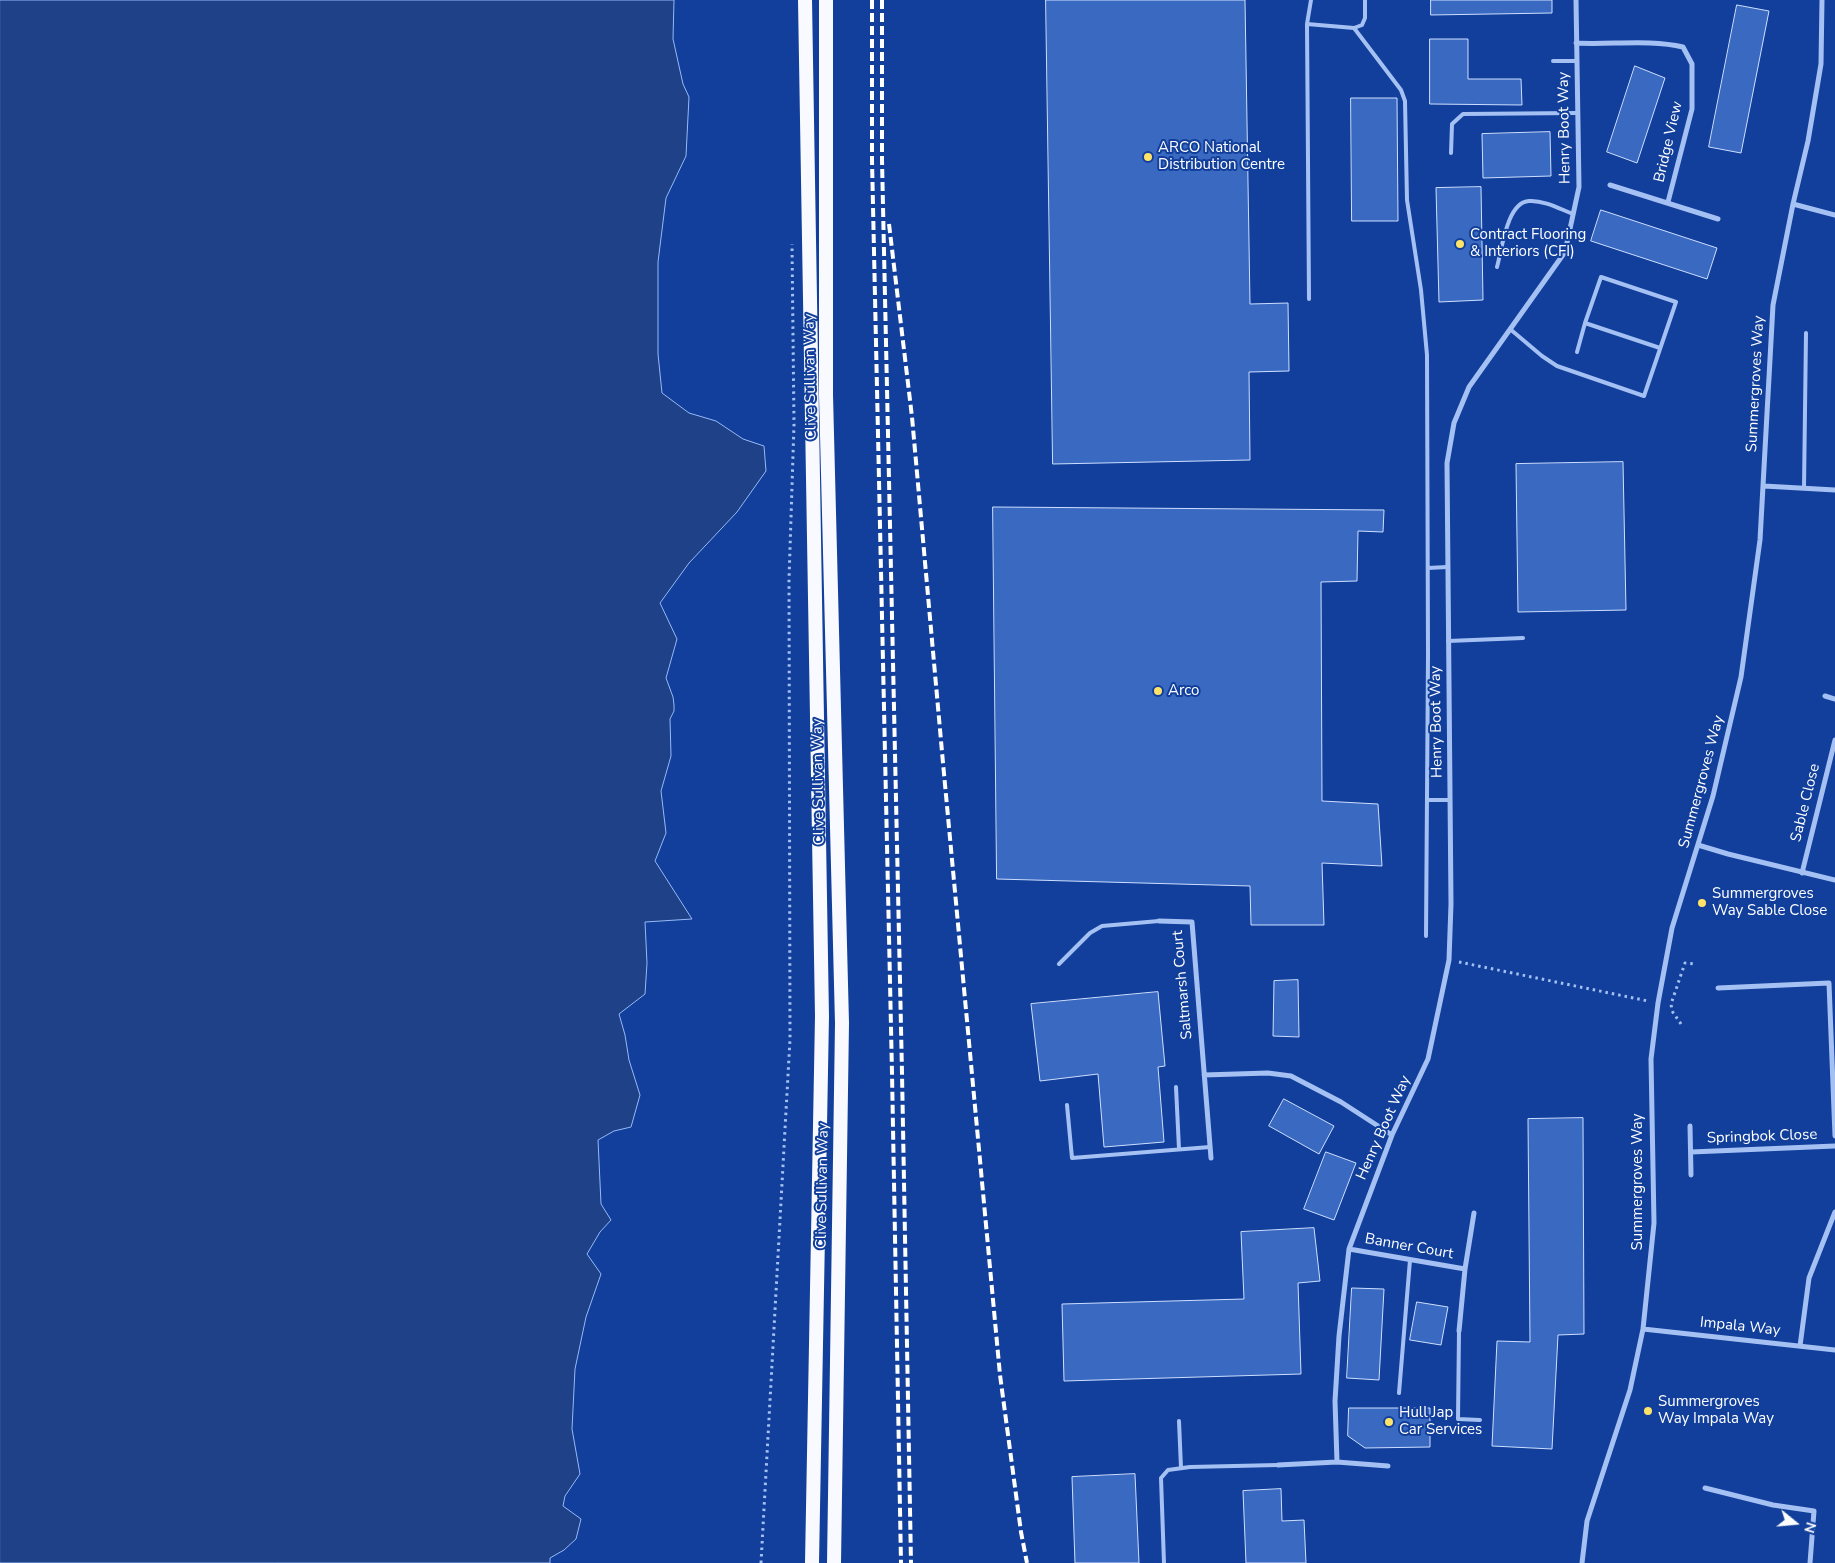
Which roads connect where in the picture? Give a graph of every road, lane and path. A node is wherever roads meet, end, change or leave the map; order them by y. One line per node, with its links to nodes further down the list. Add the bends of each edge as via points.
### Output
1 (805, 0): 83 (highway, Clive Sullivan Way, via 822,1016)
2 (826, 0): 84 (highway, Clive Sullivan Way, via 826,395 842,1023)
3 (1311, 0): 7 (lane)
4 (1365, 0): 8 (lane, via 1362,26)
5 (1576, 0): 9 (street, Henry Boot Way)
6 (1822, 0): 16 (street, Summergroves Way, via 1821,64 1808,141)
7 (1308, 24): 8 (lane); 22 (lane)
8 (1354, 28): 32 (lane, via 1401,90 1405,101 1407,200 1421,290 1426,355)
9 (1576, 43): 11 (street, Henry Boot Way); 15 (street, Bridge View, via 1665,43 1683,47 1692,64 1692,109)
10 (1553, 61): 11 (lane)
11 (1576, 61): 12 (street, Henry Boot Way)
12 (1577, 113): 13 (lane, via 1463,114 1452,124); 17 (street, Henry Boot Way, via 1579,187)
13 (1451, 153)
14 (1610, 185): 15 (street, Bridge View)
15 (1668, 202): 19 (street, Bridge View)
16 (1792, 204): 18 (street); 28 (street, Summergroves Way, via 1773,305)
17 (1573, 214): 21 (lane, via 1539,202 1519,203 1509,223); 24 (street, Henry Boot Way, via 1565,252)
18 (1835, 215)
19 (1718, 219)
20 (792, 236): 82 (path, via 790,1039)
21 (1498, 267)
22 (1308, 299)
23 (1586, 324): 26 (lane); 26 (lane, via 1601,277 1676,302); 27 (lane)
24 (1510, 329): 26 (lane, via 1557,366 1644,396); 31 (street, Henry Boot Way, via 1469,387 1454,424 1447,463)
25 (1806, 333): 29 (lane)
26 (1660, 348)
27 (1577, 352)
28 (1764, 486): 29 (street); 40 (street, Summergroves Way, via 1741,677)
29 (1804, 488): 30 (street)
30 (1835, 490)
31 (1447, 567): 32 (lane); 34 (street, Henry Boot Way)
32 (1428, 568): 38 (lane)
33 (1523, 638): 34 (lane)
34 (1448, 641): 39 (street, Henry Boot Way)
35 (1825, 696): 36 (street)
36 (1835, 699)
37 (1835, 740): 41 (street, Sable Close)
38 (1427, 800): 39 (lane); 44 (lane)
39 (1450, 800): 45 (street, Henry Boot Way)
40 (1698, 845): 41 (street); 49 (street, Summergroves Way, via 1672,928)
41 (1802, 873): 42 (street)
42 (1835, 880)
43 (1159, 921): 46 (lane, via 1102,926 1090,933); 53 (street, Saltmarsh Court, via 1192,922)
44 (1426, 936)
45 (1449, 960): 49 (path); 57 (street, Henry Boot Way, via 1428,1059)
46 (1059, 964)
47 (1694, 964): 50 (path, via 1685,964)
48 (1718, 988): 52 (street, Springbok Close, via 1828,983)
49 (1658, 1003): 50 (path); 70 (street, Summergroves Way, via 1651,1059 1654,1223)
50 (1671, 1004): 51 (path)
51 (1681, 1024)
52 (1833, 1042): 58 (street, Springbok Close)
53 (1204, 1075): 57 (street, via 1268,1072 1291,1076 1341,1102); 60 (street, Saltmarsh Court)
54 (1176, 1087): 61 (lane)
55 (1067, 1106): 61 (lane, via 1072,1158)
56 (1690, 1126): 62 (street, Springbok Close)
57 (1392, 1135): 67 (street, Henry Boot Way)
58 (1835, 1136)
59 (1835, 1146): 62 (street, Springbok Close)
60 (1210, 1147): 61 (lane); 63 (street, Saltmarsh Court)
61 (1180, 1150)
62 (1690, 1152): 64 (street, Springbok Close)
63 (1211, 1158)
64 (1691, 1175)
65 (1835, 1212): 72 (street, via 1809,1278)
66 (1474, 1213): 69 (street, Banner Court)
67 (1349, 1249): 68 (street, Banner Court); 77 (street, Henry Boot Way, via 1339,1336)
68 (1410, 1260): 69 (street, Banner Court); 74 (lane)
69 (1466, 1269): 71 (street, Banner Court)
70 (1643, 1329): 72 (street, Impala Way); 86 (street, Summergroves Way, via 1630,1390 1587,1521)
71 (1459, 1331): 75 (lane, via 1458,1419)
72 (1800, 1346): 73 (street, Impala Way)
73 (1835, 1350)
74 (1399, 1393)
75 (1480, 1420)
76 (1179, 1421): 80 (lane)
77 (1336, 1462): 78 (street); 79 (street)
78 (1278, 1465): 80 (lane)
79 (1388, 1466)
80 (1181, 1468): 85 (lane, via 1168,1470 1161,1478)
81 (1705, 1488): 87 (street, via 1773,1505 1814,1511)
82 (761, 1563)
83 (812, 1563)
84 (834, 1563)
85 (1164, 1563)
86 (1582, 1563)
87 (1810, 1563)

